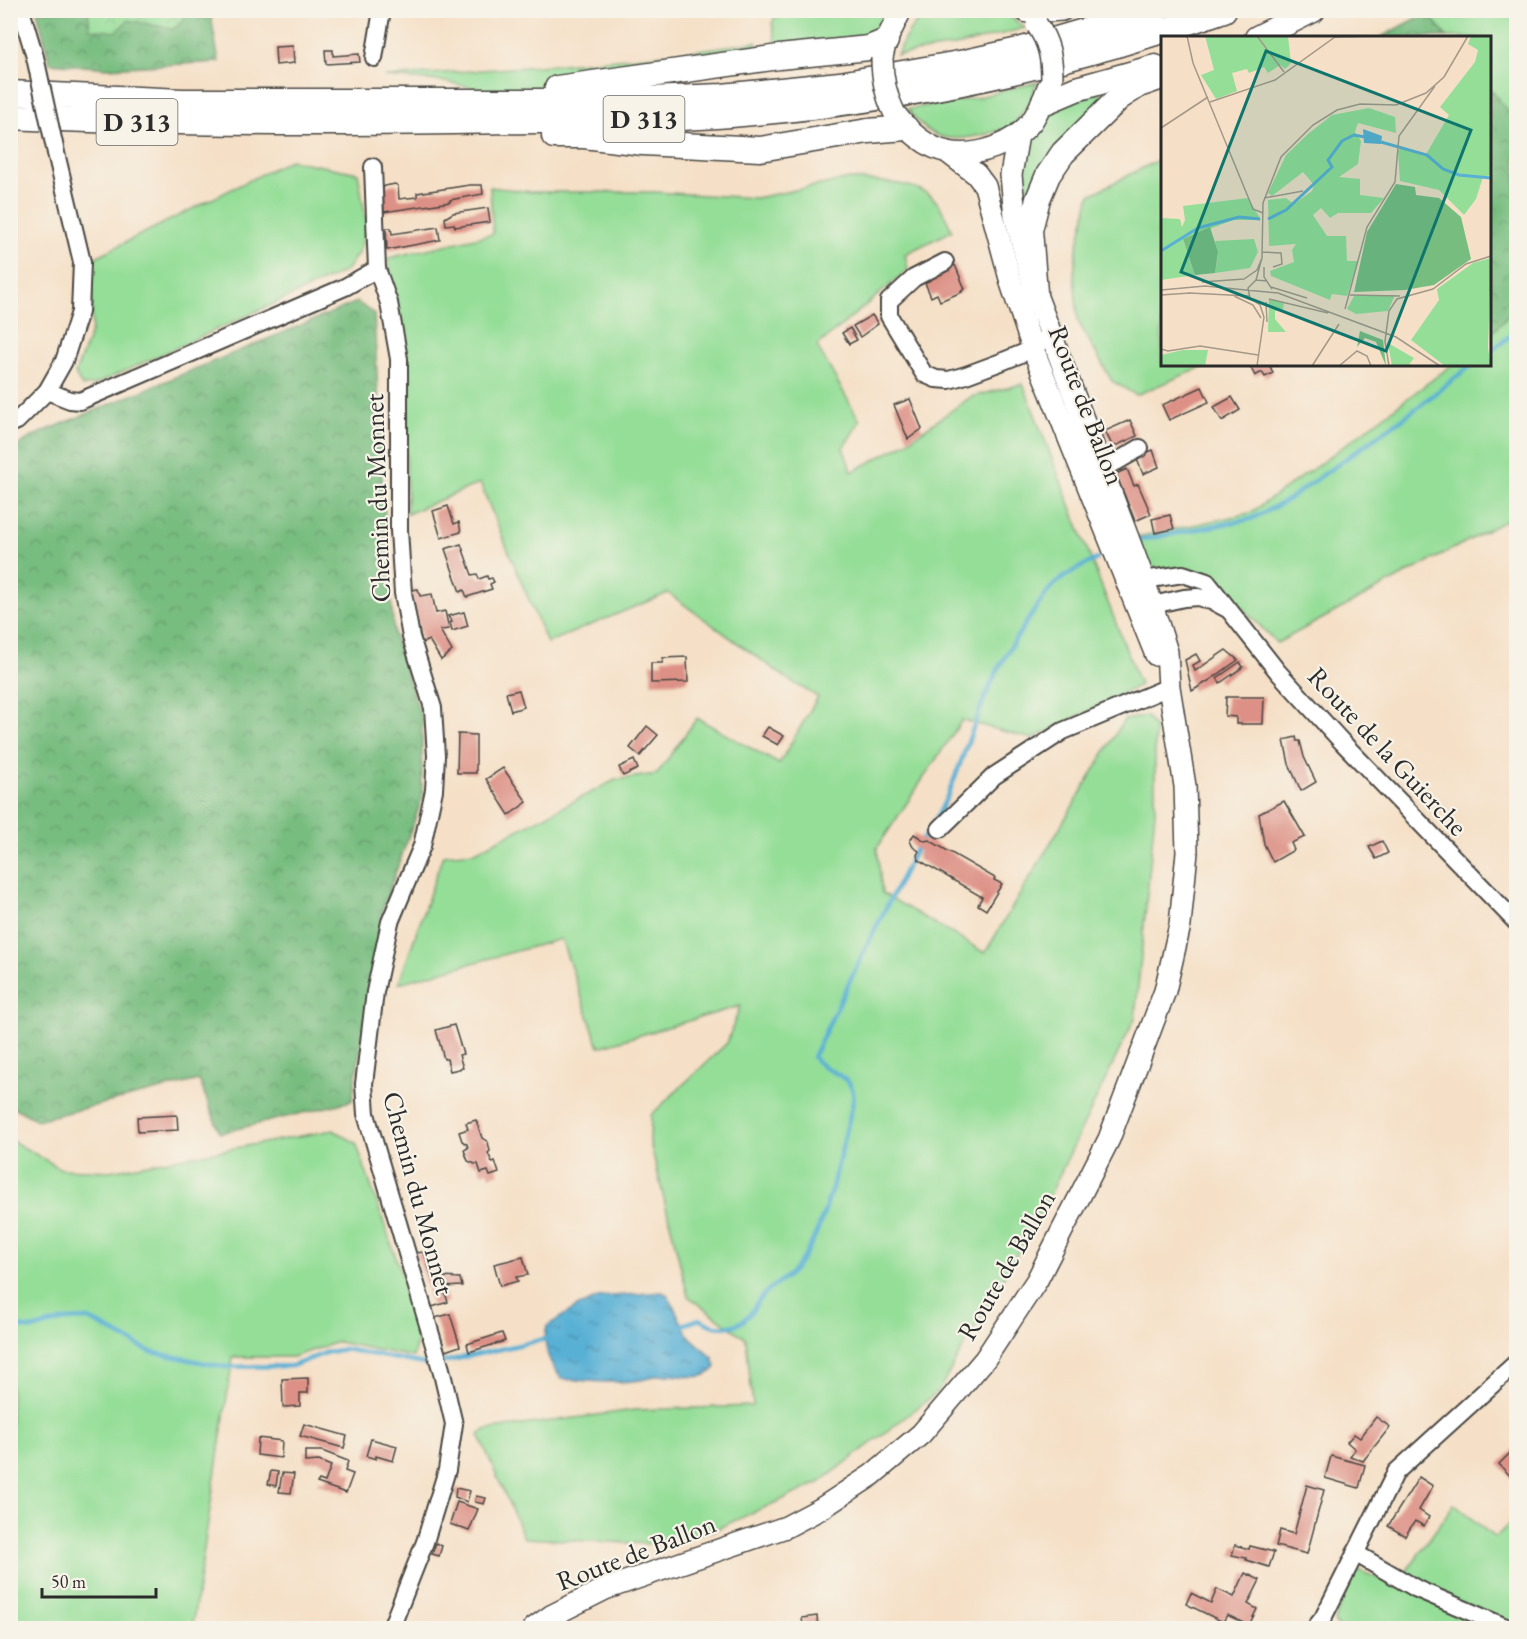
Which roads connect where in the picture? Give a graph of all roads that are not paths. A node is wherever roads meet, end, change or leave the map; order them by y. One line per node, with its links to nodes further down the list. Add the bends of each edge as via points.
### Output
1 (21, 10): 28 (street, bridge, via 82,262 80,312 64,361)
2 (382, 10): 11 (street)
3 (1062, 10): 8 (main road)
4 (1156, 10): 15 (highway, D 313, via 1019,50 840,84 722,96 602,102)
5 (1224, 10): 19 (highway, D 313, via 1089,52 972,81 847,103 649,119)
6 (1313, 10): 9 (highway)
7 (902, 13): 10 (main road)
8 (1030, 16): 16 (main road, bridge, via 1046,39 1052,62 1052,79)
9 (1261, 36)
10 (884, 50): 15 (highway, via 779,57 569,87 488,91); 18 (main road, bridge, via 882,75 886,96)
11 (374, 58)
12 (1161, 65): 16 (highway, via 1076,89)
13 (1161, 77): 25 (highway, via 1119,98 1063,153 1048,175 1030,230)
14 (10, 93): 15 (highway, D 313, via 182,101)
15 (471, 102)
16 (1043, 103): 20 (main road)
17 (10, 117): 19 (highway, D 313, via 139,122)
18 (900, 120): 19 (highway, via 868,131 760,148 584,136 436,134); 21 (main road, Route de Ballon, via 926,142)
19 (421, 122)
20 (1018, 135): 21 (main road, via 990,150); 25 (main road, Route de Ballon, via 1011,175 1015,216)
21 (947, 152): 27 (main road, Route de Ballon, via 985,186)
22 (373, 167): 24 (street, Chemin du Monnet)
23 (945, 262): 27 (street, via 914,278 889,301 889,316 924,374 949,380)
24 (377, 269): 28 (street, via 345,287 80,400); 40 (street, Chemin du Monnet, via 389,303 399,359 403,593 411,637 433,708 436,756 434,790 422,846 390,922 375,992 364,1084 366,1114 454,1424 447,1470 425,1542)
25 (1035, 292): 26 (main road, Route de Ballon)
26 (1049, 334): 27 (street); 31 (main road, Route de Ballon)
27 (1033, 349): 31 (main road, Route de Ballon)
28 (46, 391): 29 (street)
29 (10, 424)
30 (1140, 448): 31 (street)
31 (1092, 471): 32 (main road, Route de Ballon)
32 (1138, 588): 33 (main road, Route de Ballon); 34 (street, Route de la Guierche, via 1183,574 1207,582); 35 (main road, Route de Ballon)
33 (1153, 605): 34 (street, Route de la Guierche, via 1198,597); 35 (main road, Route de Ballon, via 1167,652)
34 (1229, 610): 37 (street, Route de la Guierche, via 1342,743)
35 (1169, 687): 36 (street, via 1063,731 994,776); 41 (main road, Route de Ballon, via 1185,786 1186,852 1180,925 1165,992 1109,1139 1037,1280 985,1359 921,1434 822,1508 786,1527 605,1589)
36 (940, 829)
37 (1516, 922)
38 (1516, 1363): 39 (street, via 1396,1472)
39 (1355, 1553): 42 (street); 43 (street, via 1417,1589)
40 (391, 1629)
41 (534, 1629)
42 (1315, 1629)
43 (1508, 1629)

